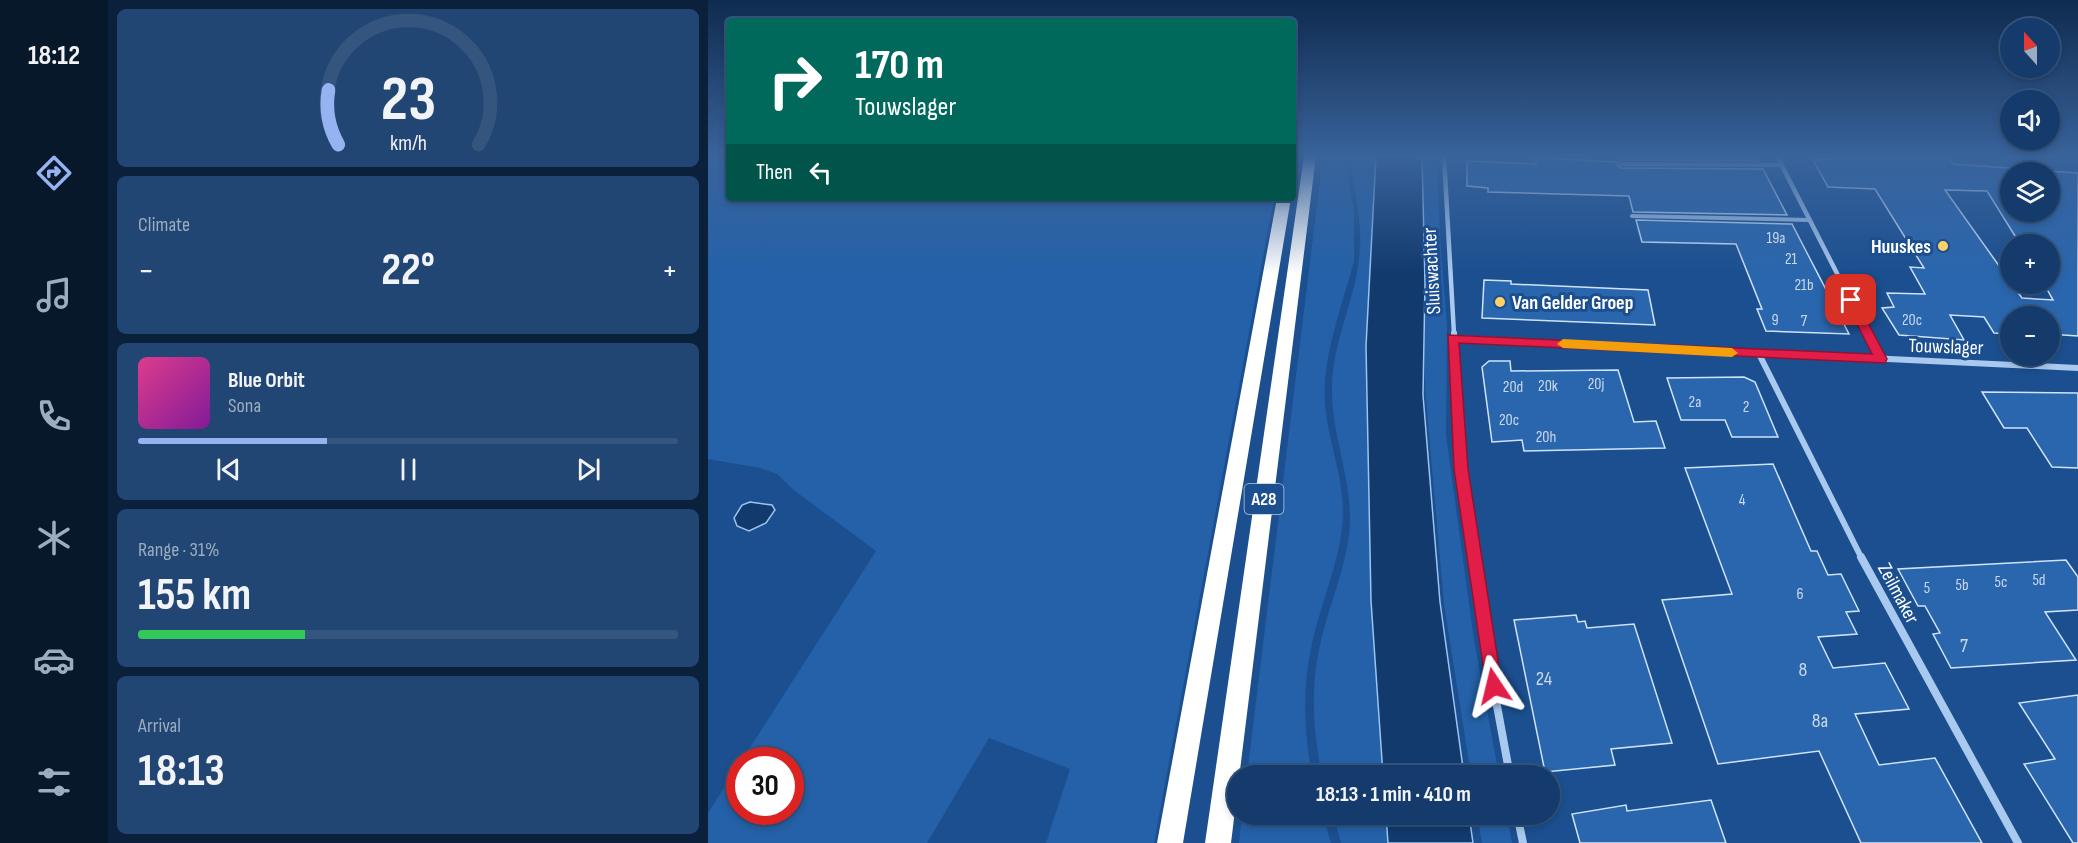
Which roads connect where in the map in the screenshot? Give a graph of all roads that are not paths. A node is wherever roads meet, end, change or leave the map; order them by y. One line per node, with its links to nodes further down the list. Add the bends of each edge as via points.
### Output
1 (1305, 195): 14 (highway, A28)
2 (1446, 195): 7 (street, Sluiswachter)
3 (1797, 195): 6 (street)
4 (1283, 201): 13 (highway, A28)
5 (1632, 216): 6 (lane)
6 (1810, 220): 9 (street)
7 (1452, 338): 8 (street, Touwslager); 11 (street, Sluiswachter, via 1461,469 1485,641)
8 (1759, 354): 9 (street, Touwslager); 16 (street, Zeilmaker, via 1871,577)
9 (1881, 359): 10 (street, Touwslager)
10 (2078, 368)
11 (1508, 765)
12 (1519, 825): 15 (street)
13 (1170, 843)
14 (1218, 843)
15 (1523, 843)
16 (2018, 843)

